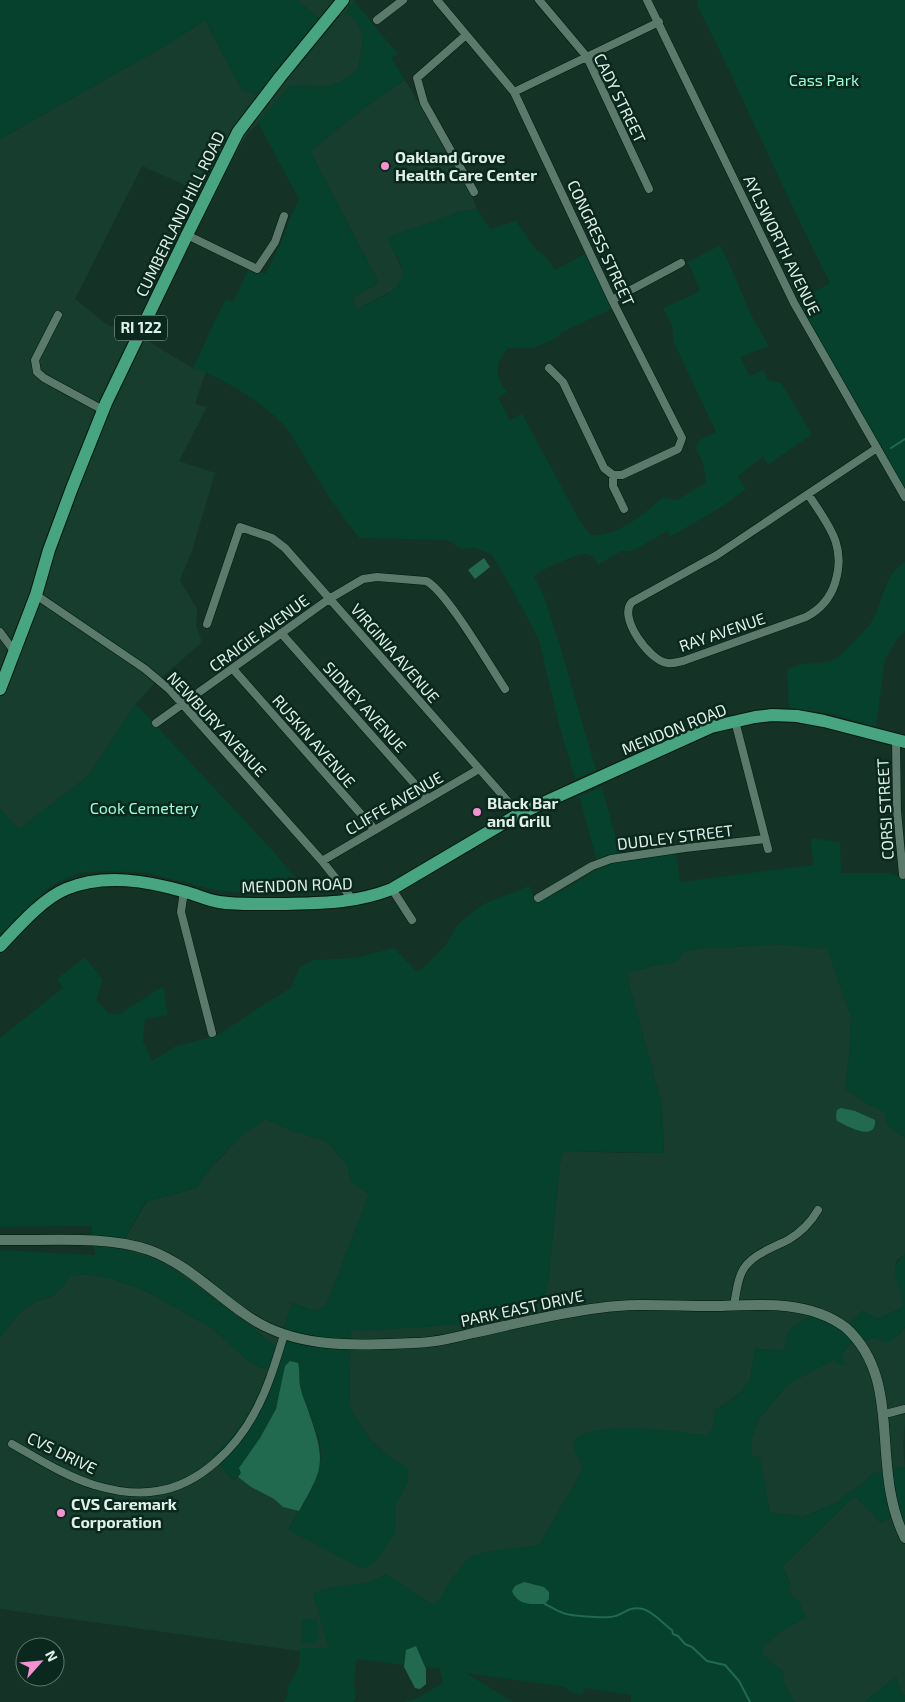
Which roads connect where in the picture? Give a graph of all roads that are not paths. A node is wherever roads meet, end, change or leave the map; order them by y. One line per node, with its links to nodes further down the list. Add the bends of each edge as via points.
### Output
1 (343, 0): 14 (main road, CUMBERLAND HILL ROAD / RI 122, via 238,132)
2 (403, 0): 6 (street)
3 (437, 0): 8 (street, CONGRESS STREET)
4 (539, 0): 9 (street, CADY STREET)
5 (647, 0): 7 (street, AYLSWORTH AVENUE)
6 (377, 20)
7 (659, 22): 9 (street); 20 (street, AYLSWORTH AVENUE, via 794,303)
8 (466, 35): 10 (street, CONGRESS STREET); 12 (street, via 417,78 424,103)
9 (587, 57): 10 (street); 11 (street, CADY STREET)
10 (514, 92): 16 (street, CONGRESS STREET)
11 (649, 190)
12 (474, 192)
13 (284, 216): 14 (street, via 275,242 257,269)
14 (187, 235): 19 (main road, CUMBERLAND HILL ROAD / RI 122)
15 (680, 263): 16 (street)
16 (612, 300): 21 (street, CONGRESS STREET, via 682,438 678,449 622,475)
17 (58, 315): 19 (street, via 35,360 37,372)
18 (549, 368): 21 (street, via 563,382 604,468)
19 (103, 410): 25 (main road, CUMBERLAND HILL ROAD / RI 122, via 54,536)
20 (877, 448): 22 (street, RAY AVENUE); 23 (street, AYLSWORTH AVENUE)
21 (613, 475): 24 (street, via 613,486)
22 (808, 494): 22 (street, RAY AVENUE, via 717,555 628,605 630,625 650,653 666,663 682,661 806,617 820,607 831,595 840,560 830,530)
23 (905, 497)
24 (624, 509)
25 (36, 595): 30 (main road, CUMBERLAND HILL ROAD / RI 122); 34 (street, NEWBURY AVENUE, via 145,669)
26 (329, 599): 27 (street, VIRGINIA AVENUE, via 278,541 240,527); 29 (street, CRAIGIE AVENUE); 33 (street, CRAIGIE AVENUE, via 366,578 432,583); 38 (street, VIRGINIA AVENUE)
27 (207, 624)
28 (0, 632): 30 (street)
29 (281, 633): 31 (street, CRAIGIE AVENUE); 39 (street, SIDNEY AVENUE)
30 (14, 651): 32 (main road, CUMBERLAND HILL ROAD / RI 122)
31 (233, 669): 34 (street, CRAIGIE AVENUE); 41 (street, RUSKIN AVENUE)
32 (0, 689)
33 (505, 689)
34 (184, 704): 36 (street, CRAIGIE AVENUE); 44 (street, NEWBURY AVENUE)
35 (735, 721): 37 (main road, MENDON ROAD, via 772,715 797,716); 40 (main road, MENDON ROAD, via 712,727); 42 (street)
36 (156, 723)
37 (900, 742): 45 (street, CORSI STREET, via 897,811)
38 (479, 769): 39 (street, CLIFFE AVENUE); 40 (street, VIRGINIA AVENUE)
39 (428, 799): 41 (street, CLIFFE AVENUE)
40 (519, 814): 46 (main road, MENDON ROAD)
41 (375, 830): 44 (street, CLIFFE AVENUE)
42 (766, 839): 43 (street); 48 (street, DUDLEY STREET, via 611,859 592,866)
43 (768, 849)
44 (322, 861): 49 (street, NEWBURY AVENUE)
45 (903, 875)
46 (392, 889): 49 (main road, MENDON ROAD); 50 (street)
47 (184, 891): 49 (main road, MENDON ROAD, via 211,900 239,903 325,904); 51 (main road, MENDON ROAD, via 123,880 78,886 45,902); 52 (street, via 181,912)
48 (538, 898)
49 (354, 900)
50 (412, 920)
51 (0, 946)
52 (212, 1033)
53 (818, 1210): 55 (street, via 797,1234 747,1265 740,1275)
54 (0, 1240): 56 (street, PARK EAST DRIVE, via 106,1242 142,1248 180,1266 247,1316)
55 (734, 1305): 56 (street, PARK EAST DRIVE, via 599,1308 416,1343 323,1343); 58 (street, PARK EAST DRIVE, via 796,1308 825,1315 842,1324 866,1346 880,1367)
56 (284, 1335): 59 (street, CVS DRIVE, via 262,1397 246,1427 216,1462 179,1485 141,1493 102,1487 69,1475)
57 (905, 1409): 58 (street)
58 (889, 1413): 60 (street, PARK EAST DRIVE, via 891,1490)
59 (12, 1444)
60 (905, 1538)

